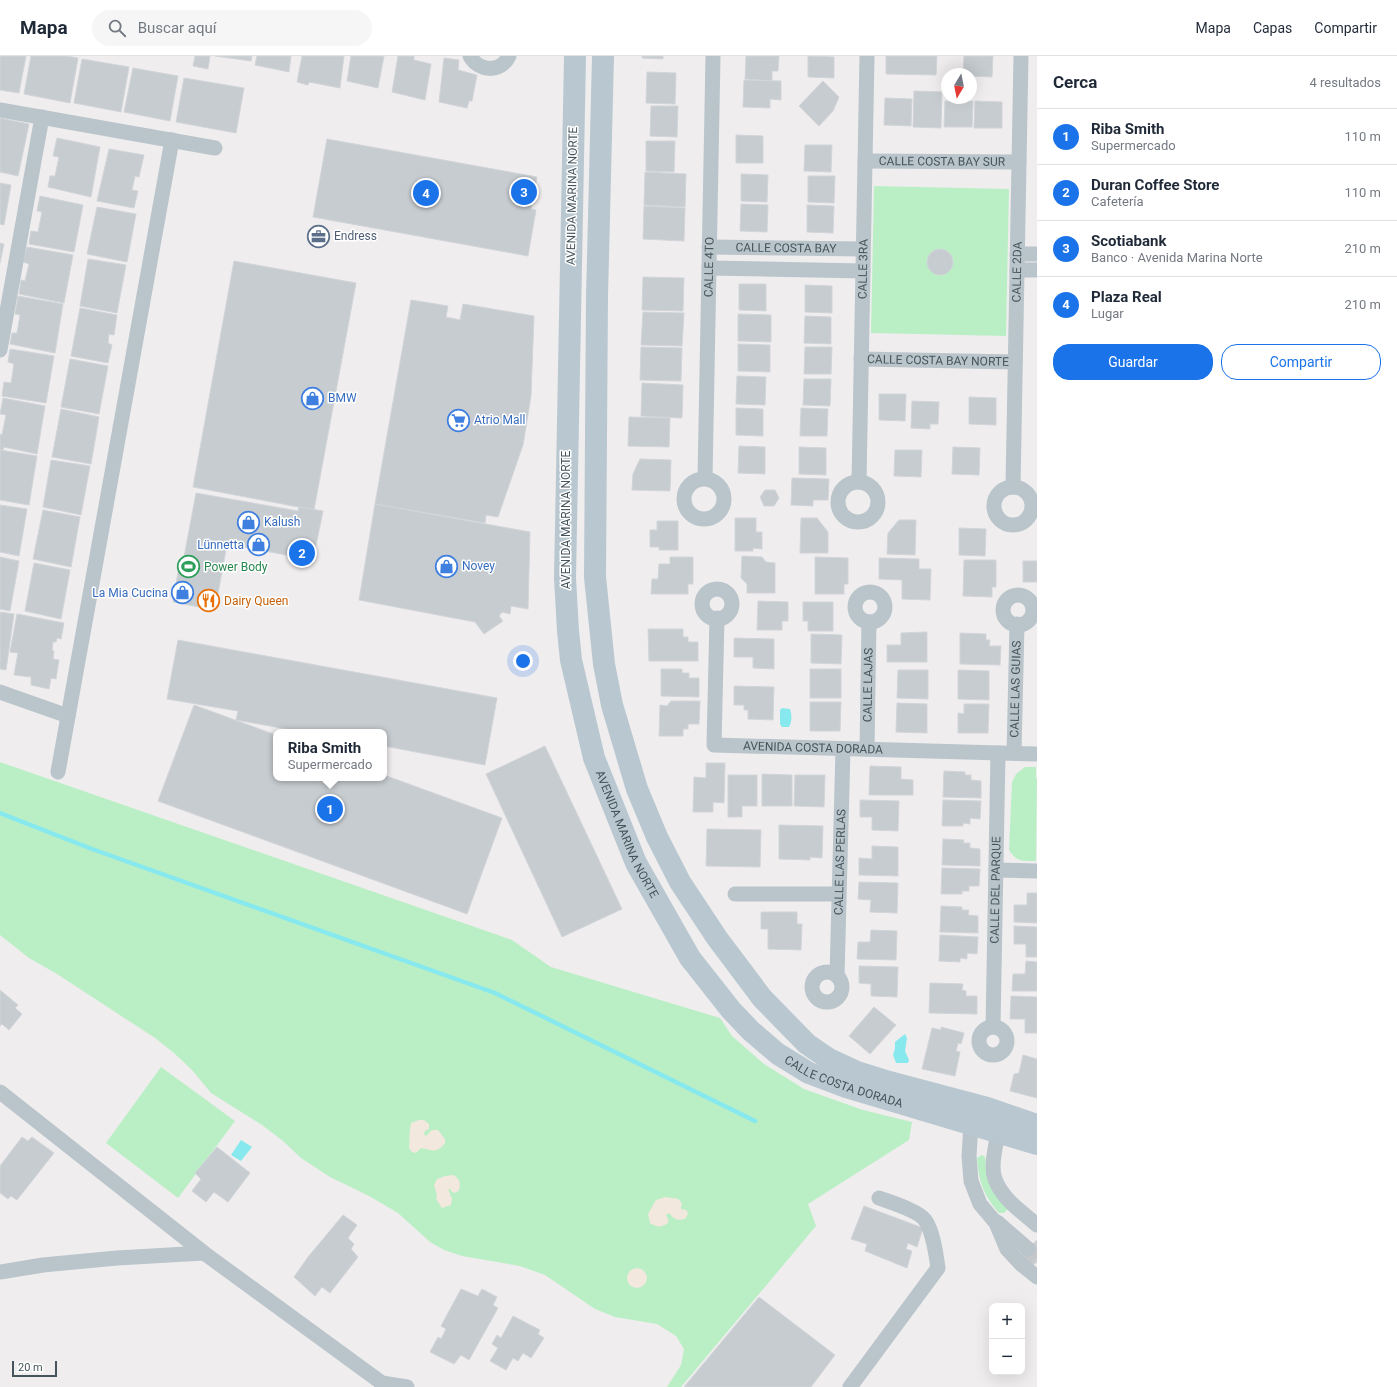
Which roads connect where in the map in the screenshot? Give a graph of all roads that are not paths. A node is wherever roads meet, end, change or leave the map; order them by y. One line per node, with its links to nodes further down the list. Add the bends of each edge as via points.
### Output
1 (470, 56): 2 (street, via 478,66 487,69 498,68)
2 (509, 56)
3 (574, 56): 45 (main road, AVENIDA MARINA NORTE, via 565,578 571,660 594,758 636,863)
4 (603, 56): 44 (main road, via 597,297 595,577 604,664 612,705 636,789 680,882)
5 (713, 56): 14 (street, CALLE 4TO)
6 (867, 56): 12 (street, CALLE 3RA)
7 (1021, 56): 13 (street, CALLE 2DA)
8 (0, 110): 9 (street)
9 (42, 117): 10 (street); 22 (street)
10 (172, 140): 11 (street); 33 (street)
11 (215, 148)
12 (865, 161): 13 (street, CALLE COSTA BAY SUR); 15 (street, CALLE 3RA)
13 (1019, 162): 16 (street, CALLE 2DA)
14 (709, 247): 15 (street, CALLE COSTA BAY); 18 (street, CALLE 4TO)
15 (863, 249): 21 (street, CALLE 3RA)
16 (1017, 254): 17 (street); 19 (street, CALLE 2DA)
17 (1037, 254)
18 (709, 268): 21 (street); 26 (street, CALLE 4TO)
19 (1017, 270): 20 (street); 25 (street, CALLE 2DA)
20 (1037, 270)
21 (862, 271): 24 (street, CALLE 3RA)
22 (3, 311): 23 (street)
23 (0, 350)
24 (861, 359): 25 (street, CALLE COSTA BAY NORTE); 27 (street, CALLE 3RA)
25 (1015, 362): 28 (street, CALLE 2DA)
26 (705, 478)
27 (859, 482)
28 (1013, 487)
29 (717, 618): 34 (street, AVENIDA COSTA DORADA, via 714,745)
30 (869, 622): 35 (street, CALLE LAJAS)
31 (1017, 624): 37 (street, CALLE LAS GUIAS)
32 (0, 692): 33 (street)
33 (68, 716): 39 (street)
34 (843, 748): 35 (street, AVENIDA COSTA DORADA); 43 (street, CALLE LAS PERLAS)
35 (867, 749): 36 (street, AVENIDA COSTA DORADA)
36 (998, 753): 37 (street, AVENIDA COSTA DORADA); 40 (street, CALLE DEL PARQUE)
37 (1014, 753): 38 (street, AVENIDA COSTA DORADA)
38 (1037, 754)
39 (58, 772)
40 (996, 870): 41 (street); 47 (street, CALLE DEL PARQUE)
41 (1037, 871)
42 (735, 894): 43 (street)
43 (838, 894): 46 (street, CALLE LAS PERLAS)
44 (717, 938): 45 (main road); 50 (main road, CALLE COSTA DORADA, via 762,998 807,1044 829,1059 863,1074 988,1108)
45 (690, 958): 49 (main road, CALLE COSTA DORADA, via 731,1010 752,1031 778,1054 809,1073 846,1087)
46 (837, 976)
47 (993, 1027)
48 (0, 1092): 57 (street)
49 (971, 1125): 51 (main road, CALLE COSTA DORADA); 54 (street, via 971,1181 980,1204)
50 (1037, 1125)
51 (998, 1132): 52 (main road, CALLE COSTA DORADA); 55 (street, via 993,1159 994,1178 1006,1198)
52 (1037, 1144)
53 (879, 1198): 61 (street, via 906,1208 924,1219 933,1239 938,1268)
54 (993, 1219): 56 (street); 59 (street, via 1007,1249)
55 (1037, 1225)
56 (1028, 1249)
57 (204, 1253): 58 (street, via 117,1258); 60 (street, via 382,1384)
58 (0, 1272)
59 (1037, 1277)
60 (407, 1387)
61 (850, 1387)

